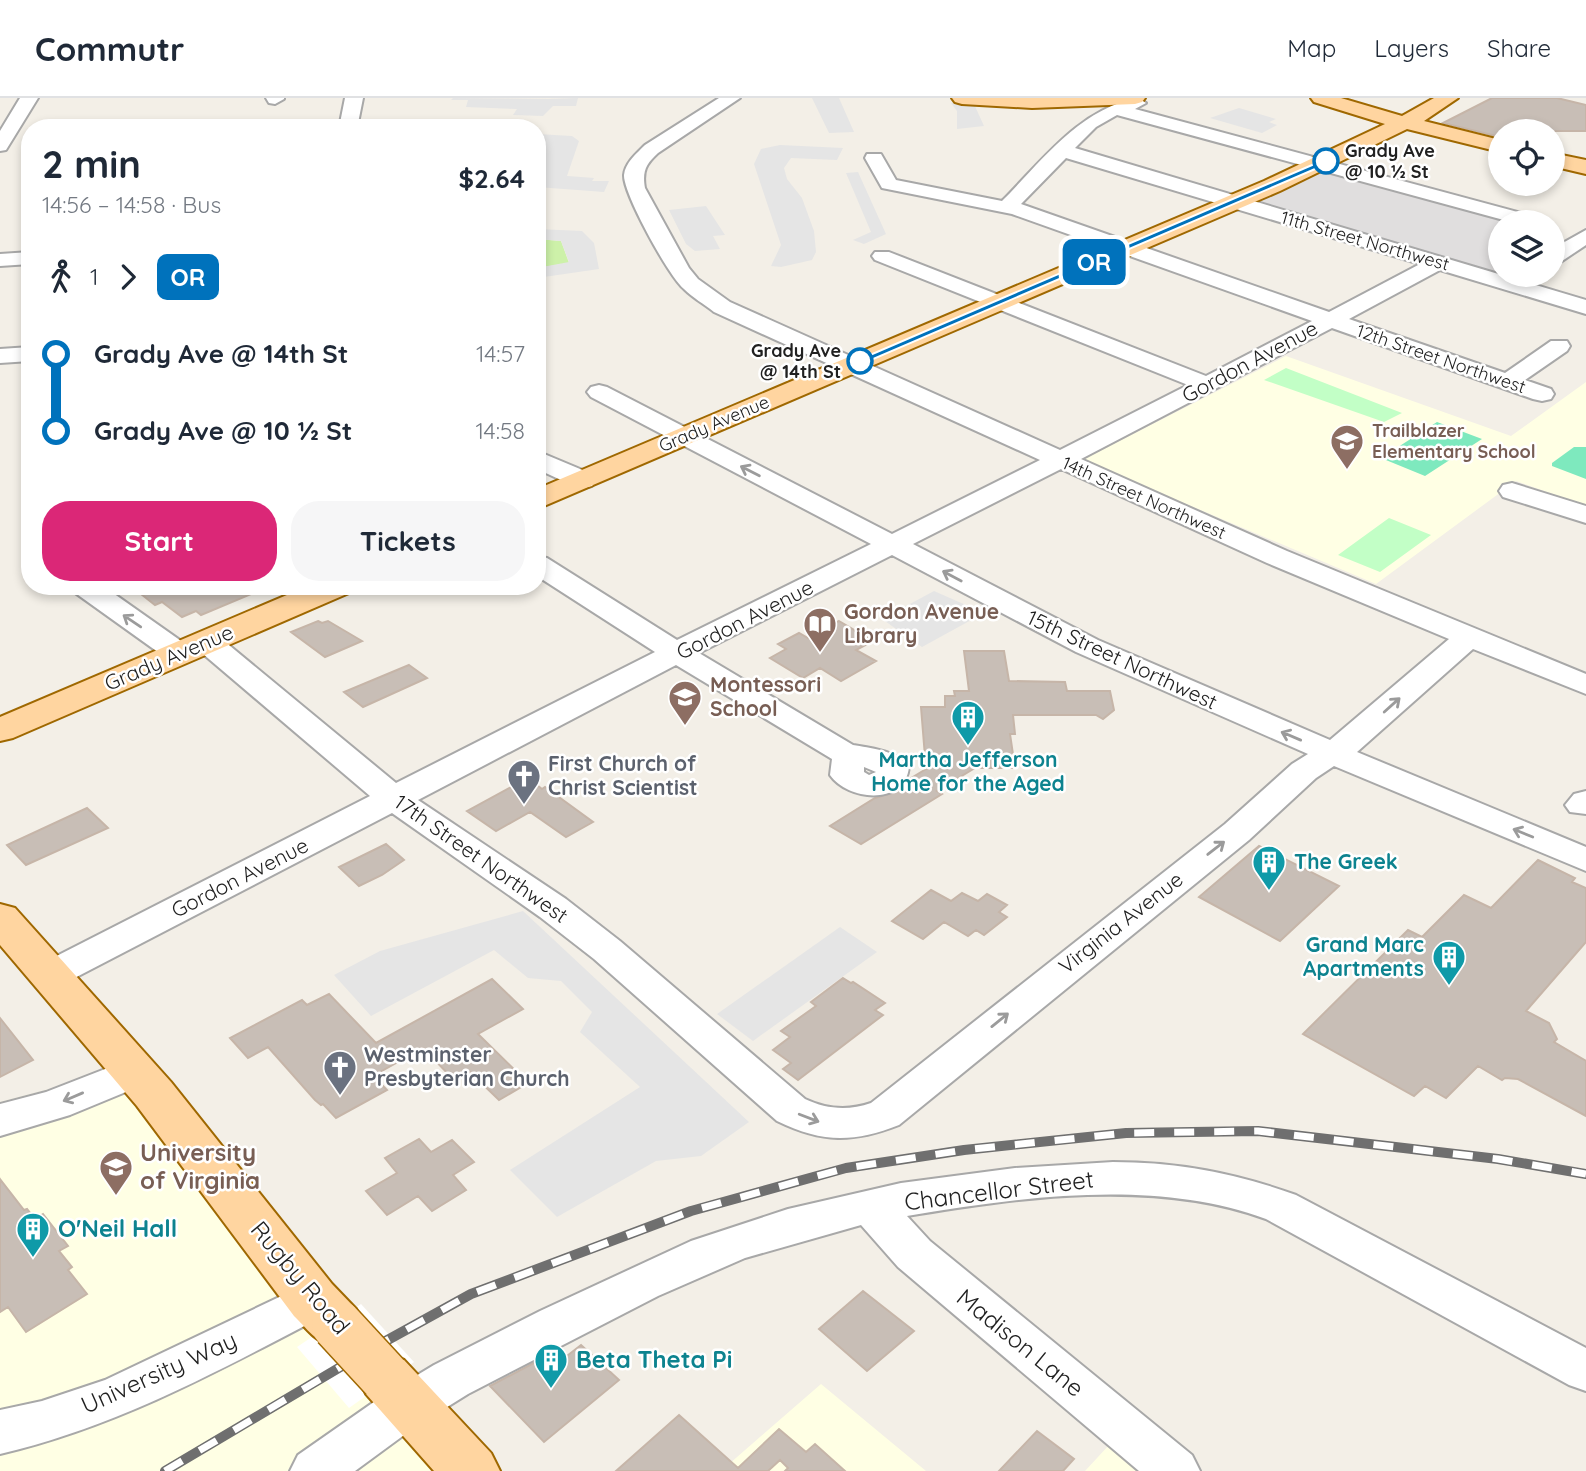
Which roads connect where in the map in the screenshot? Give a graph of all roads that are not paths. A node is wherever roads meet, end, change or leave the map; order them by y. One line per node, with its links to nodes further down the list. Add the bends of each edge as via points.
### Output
1 (29, 98): 15 (street)
2 (354, 98): 12 (street)
3 (731, 98): 40 (street, 14th Street Northwest, via 647,152 635,168 635,188 690,284 722,307)
4 (962, 98): 5 (main road, via 1032,102)
5 (1135, 98)
6 (1144, 98): 11 (street)
7 (1321, 98): 10 (main road)
8 (1406, 98): 13 (main road)
9 (1448, 98): 13 (main road, Grady Avenue)
10 (1383, 107): 13 (main road); 16 (main road, Grady Avenue)
11 (1116, 109): 17 (street, via 1090,123); 20 (street)
12 (350, 119)
13 (1404, 122): 14 (main road); 16 (main road, Grady Avenue)
14 (1488, 143)
15 (0, 146)
16 (1353, 147): 20 (main road, Grady Avenue)
17 (1064, 151): 22 (street, 11th Street Northwest); 23 (street)
18 (874, 158): 23 (street, 12th Street Northwest, via 891,185)
19 (1565, 162): 21 (main road)
20 (1319, 164): 22 (main road, Grady Avenue); 24 (street)
21 (1586, 167)
22 (1233, 202): 26 (main road, Grady Avenue); 31 (street, 11th Street Northwest)
23 (1007, 207): 26 (street, 12th Street Northwest)
24 (1489, 210)
25 (1581, 235): 27 (street)
26 (1127, 247): 34 (main road, Grady Avenue); 36 (street, 12th Street Northwest)
27 (1565, 248)
28 (882, 256): 34 (street)
29 (21, 259): 30 (street)
30 (0, 260)
31 (1438, 263): 32 (street, 11th Street Northwest); 36 (street, Gordon Avenue)
32 (1488, 273)
33 (1536, 287): 35 (street, 11th Street Northwest)
34 (997, 303): 40 (main road, Grady Avenue); 42 (street)
35 (1586, 307)
36 (1329, 320): 41 (street, 12th Street Northwest); 42 (street, Gordon Avenue)
37 (1559, 346): 41 (street)
38 (21, 355): 39 (street)
39 (0, 356)
40 (850, 365): 45 (main road, Grady Avenue); 46 (street, 14th Street Northwest)
41 (1507, 382): 44 (street, 12th Street Northwest)
42 (1208, 385): 46 (street, Gordon Avenue)
43 (598, 392): 45 (street, 15th Street Northwest)
44 (1542, 394)
45 (684, 437): 48 (main road, Grady Avenue); 52 (street, 15th Street Northwest, one-way to 45)
46 (1058, 459): 52 (street, Gordon Avenue); 56 (street, 14th Street Northwest)
47 (546, 463): 48 (street)
48 (583, 481): 50 (main road, Grady Avenue)
49 (1512, 491): 51 (street)
50 (546, 496)
51 (1586, 515)
52 (892, 545): 58 (street, Gordon Avenue); 62 (street, 15th Street Northwest, one-way to 52, via 1087,646)
53 (546, 570): 58 (street)
54 (100, 595): 57 (street, 17th Street Northwest, one-way to 54)
55 (316, 595): 57 (main road, Grady Avenue)
56 (1469, 637): 59 (street, 14th Street Northwest); 62 (street, Virginia Avenue, one-way to 56)
57 (194, 648): 60 (main road, Grady Avenue); 63 (street, 17th Street Northwest)
58 (677, 653): 61 (street); 63 (street, Gordon Avenue)
59 (1586, 685)
60 (0, 730)
61 (844, 752)
62 (1333, 754): 64 (street, 15th Street Northwest, one-way to 62); 68 (street, Virginia Avenue, one-way to 62, via 791,1110 826,1124 866,1122 885,1114 1237,832 1304,771)
63 (394, 799): 66 (street, Gordon Avenue); 68 (street, 17th Street Northwest, via 554,908)
64 (1586, 860)
65 (0, 918): 66 (main road, Rugby Road)
66 (50, 975): 67 (main road, Rugby Road)
67 (136, 1072): 69 (street, one-way to 69, via 56,1104); 71 (main road, Rugby Road)
68 (754, 1079)
69 (0, 1120)
70 (872, 1208): 72 (street, Chancellor Street, via 1018,1184 1098,1179 1209,1183 1281,1206); 73 (street, Chancellor Street, via 787,1227 689,1261 485,1359); 77 (street, Madison Lane, via 922,1261)
71 (325, 1313): 73 (main road, Rugby Road, bridge); 74 (street, University Way, via 113,1398 29,1427)
72 (1586, 1371)
73 (397, 1390): 75 (street, Chancellor Street); 76 (main road, Rugby Road)
74 (0, 1432)
75 (315, 1471)
76 (471, 1471)
77 (1175, 1471)

